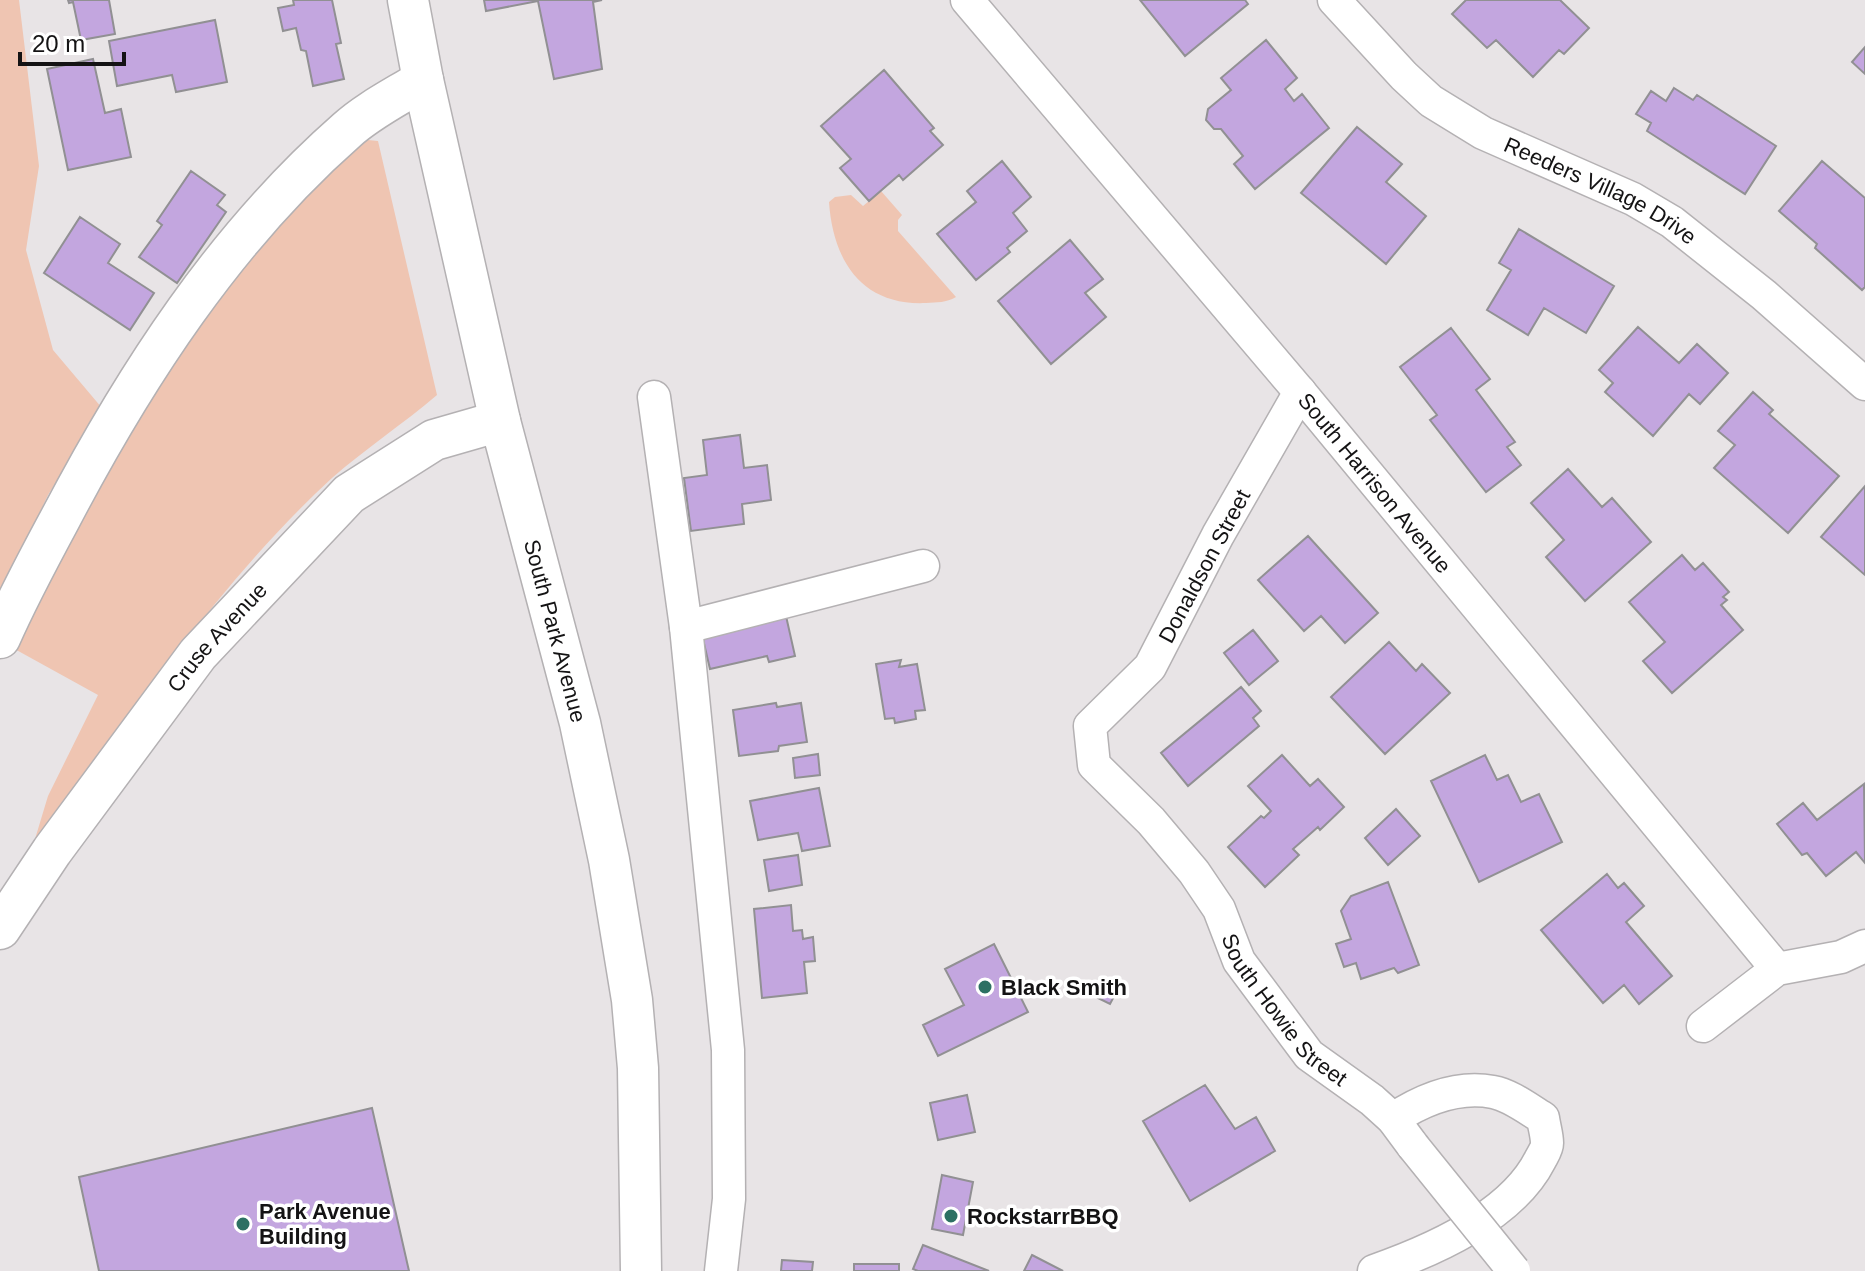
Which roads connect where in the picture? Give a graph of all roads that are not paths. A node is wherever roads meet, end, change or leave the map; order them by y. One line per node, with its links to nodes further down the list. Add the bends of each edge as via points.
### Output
1 (408, 0): 4 (street, South Park Avenue)
2 (967, 0): 6 (street, South Harrison Avenue)
3 (1334, 0): 5 (street, Reeders Village Drive, via 1431,101 1483,133 1633,199 1672,222)
4 (423, 80): 8 (street, South Park Avenue); 11 (street, via 350,127 266,208 181,316 94,454)
5 (1865, 384)
6 (1300, 392): 12 (street, Donaldson Street, via 1150,667); 15 (street, South Harrison Avenue)
7 (654, 397): 10 (street)
8 (500, 421): 13 (street, Cruse Avenue, via 434,440 349,494 198,654); 18 (street, South Park Avenue, via 580,723 609,860 638,1068)
9 (923, 566): 10 (street)
10 (686, 627): 19 (street, via 728,1050 729,1199)
11 (0, 638)
12 (1090, 726): 17 (street, South Howie Street, via 1094,765 1194,872 1219,909 1239,961 1309,1055)
13 (0, 929)
14 (1865, 946): 15 (street, via 1841,957)
15 (1777, 969): 16 (street)
16 (1703, 1026)
17 (1393, 1119): 20 (street, via 1419,1102 1461,1091 1494,1092 1543,1118 1547,1145 1532,1175 1502,1205 1448,1240); 21 (street, South Howie Street, bridge)
18 (641, 1271)
19 (721, 1271)
20 (1374, 1271)
21 (1514, 1271)

